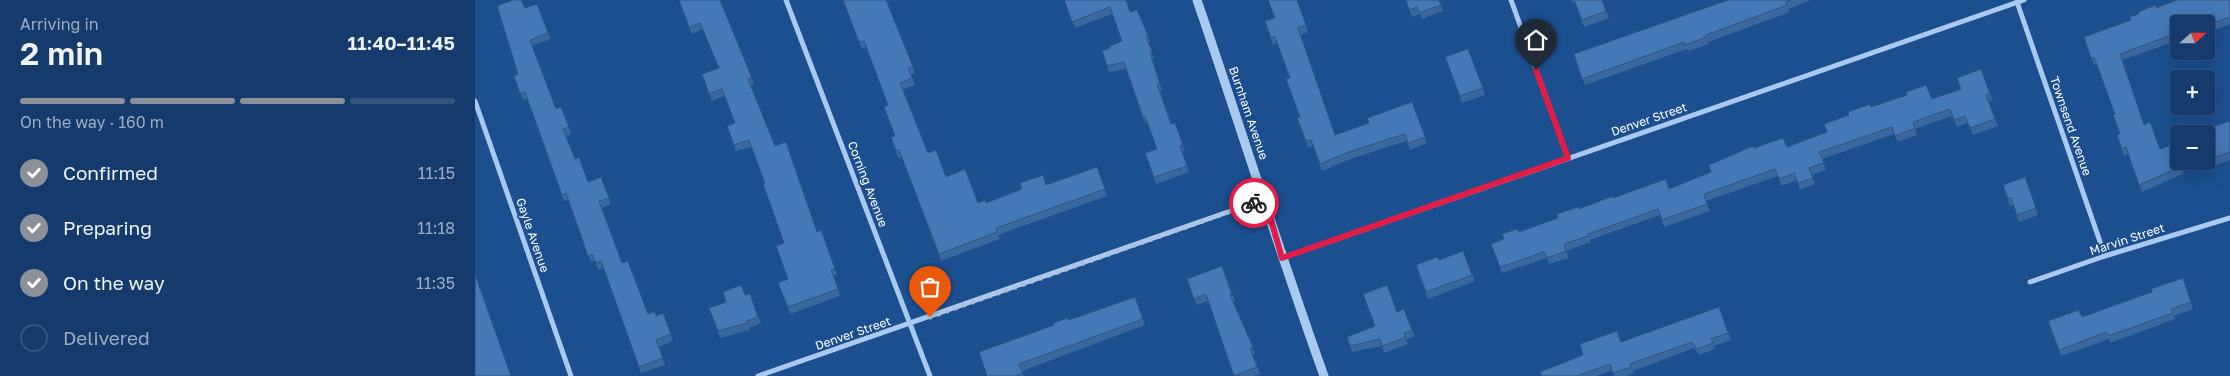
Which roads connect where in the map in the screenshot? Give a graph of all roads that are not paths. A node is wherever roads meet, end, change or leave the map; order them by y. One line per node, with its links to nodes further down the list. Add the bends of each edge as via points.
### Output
1 (786, 0): 13 (street, Corning Avenue)
2 (1197, 0): 8 (street, Burnham Avenue)
3 (1511, 0): 7 (street)
4 (2024, 0): 5 (street, Denver Street)
5 (2017, 2): 7 (street, Denver Street); 10 (street, Townsend Avenue)
6 (475, 101): 14 (street, Gayle Avenue)
7 (1568, 158): 11 (street, Denver Street)
8 (1265, 199): 11 (street, Burnham Avenue); 13 (street, Denver Street)
9 (2230, 218): 10 (street, Marvin Street)
10 (2105, 256): 12 (street, Marvin Street)
11 (1282, 258): 17 (street, Burnham Avenue)
12 (2031, 282)
13 (912, 324): 15 (street, Denver Street); 16 (street, Corning Avenue)
14 (571, 376)
15 (758, 376)
16 (930, 376)
17 (1324, 376)

